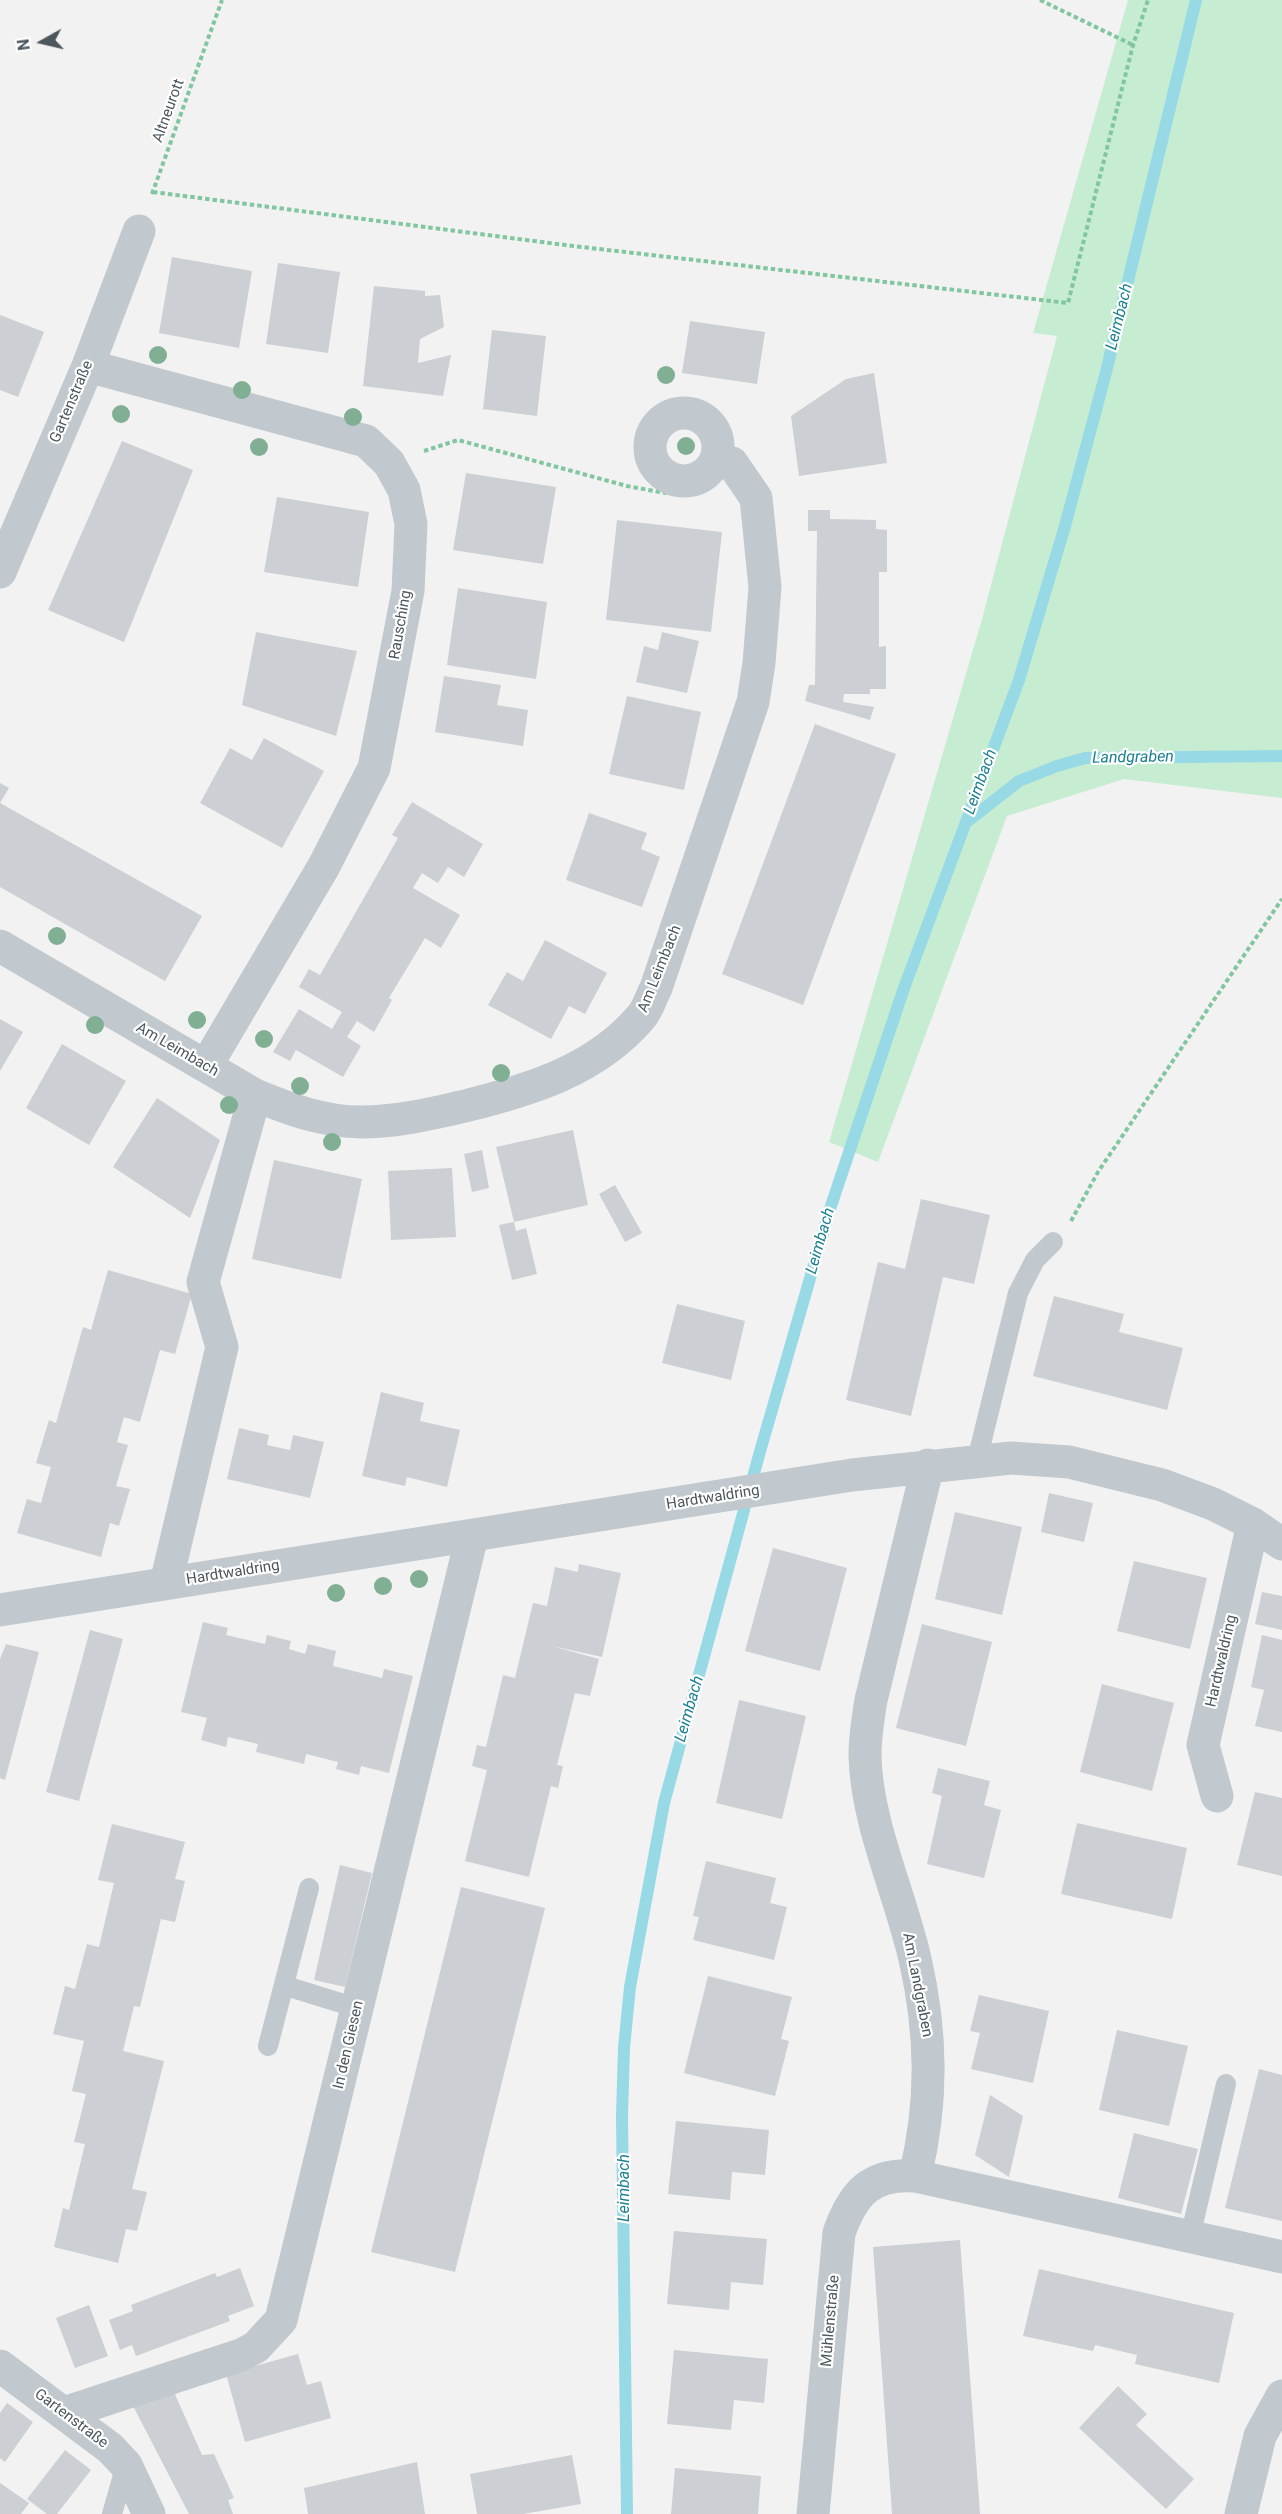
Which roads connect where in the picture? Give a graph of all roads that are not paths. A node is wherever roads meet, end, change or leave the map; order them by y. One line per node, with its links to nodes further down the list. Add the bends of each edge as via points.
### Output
1 (139, 231): 2 (street, Gartenstraße)
2 (88, 366): 4 (street, Gartenstraße); 6 (street, Rausching, via 366,441 389,463 404,490 411,524 409,580 374,768 324,866)
3 (716, 459): 3 (street, via 702,476 680,480 670,477 660,471 651,451 655,430 672,415 694,414 712,427 718,448); 7 (street, Am Leimbach, via 732,464 756,498 765,587 759,663 743,737 666,960 643,1015 593,1059 566,1074 530,1089 451,1109 360,1122 296,1112)
4 (0, 572)
5 (0, 946): 6 (street, Am Leimbach)
6 (206, 1066): 7 (street, Am Leimbach)
7 (255, 1095): 14 (street, Hardtwaldring, via 203,1282 222,1347)
8 (1053, 1242): 9 (lane, via 1030,1268 1018,1293)
9 (977, 1460): 10 (street, Hardtwaldring); 11 (street, Hardtwaldring, via 1040,1459 1110,1470 1188,1493)
10 (928, 1465): 12 (street, Hardtwaldring); 22 (street, Am Landgraben, via 871,1700 865,1756 876,1816 915,1958 927,2019 930,2060 925,2135)
11 (1253, 1524): 13 (street, Hardtwaldring); 16 (street, Hardtwaldring, via 1203,1745)
12 (472, 1536): 14 (street, Hardtwaldring); 19 (street, In den Giesen)
13 (1282, 1544)
14 (166, 1583): 15 (street, Hardtwaldring)
15 (0, 1610)
16 (1217, 1796)
17 (309, 1888): 18 (lane)
18 (286, 1986): 19 (lane); 20 (lane)
19 (357, 2008): 27 (street, In den Giesen, via 281,2320 256,2347 241,2355)
20 (268, 2046)
21 (1226, 2084): 23 (lane)
22 (915, 2176): 23 (street); 31 (street, Mühlenstraße, via 896,2175 859,2193 847,2209 839,2233)
23 (1190, 2237): 24 (street)
24 (1282, 2258)
25 (0, 2366): 27 (street, Gartenstraße)
26 (1282, 2396): 32 (street, via 1260,2436)
27 (64, 2413): 28 (street, Gartenstraße)
28 (126, 2465): 29 (lane); 30 (street, Gartenstraße)
29 (112, 2514)
30 (149, 2514)
31 (813, 2514)
32 (1241, 2514)

